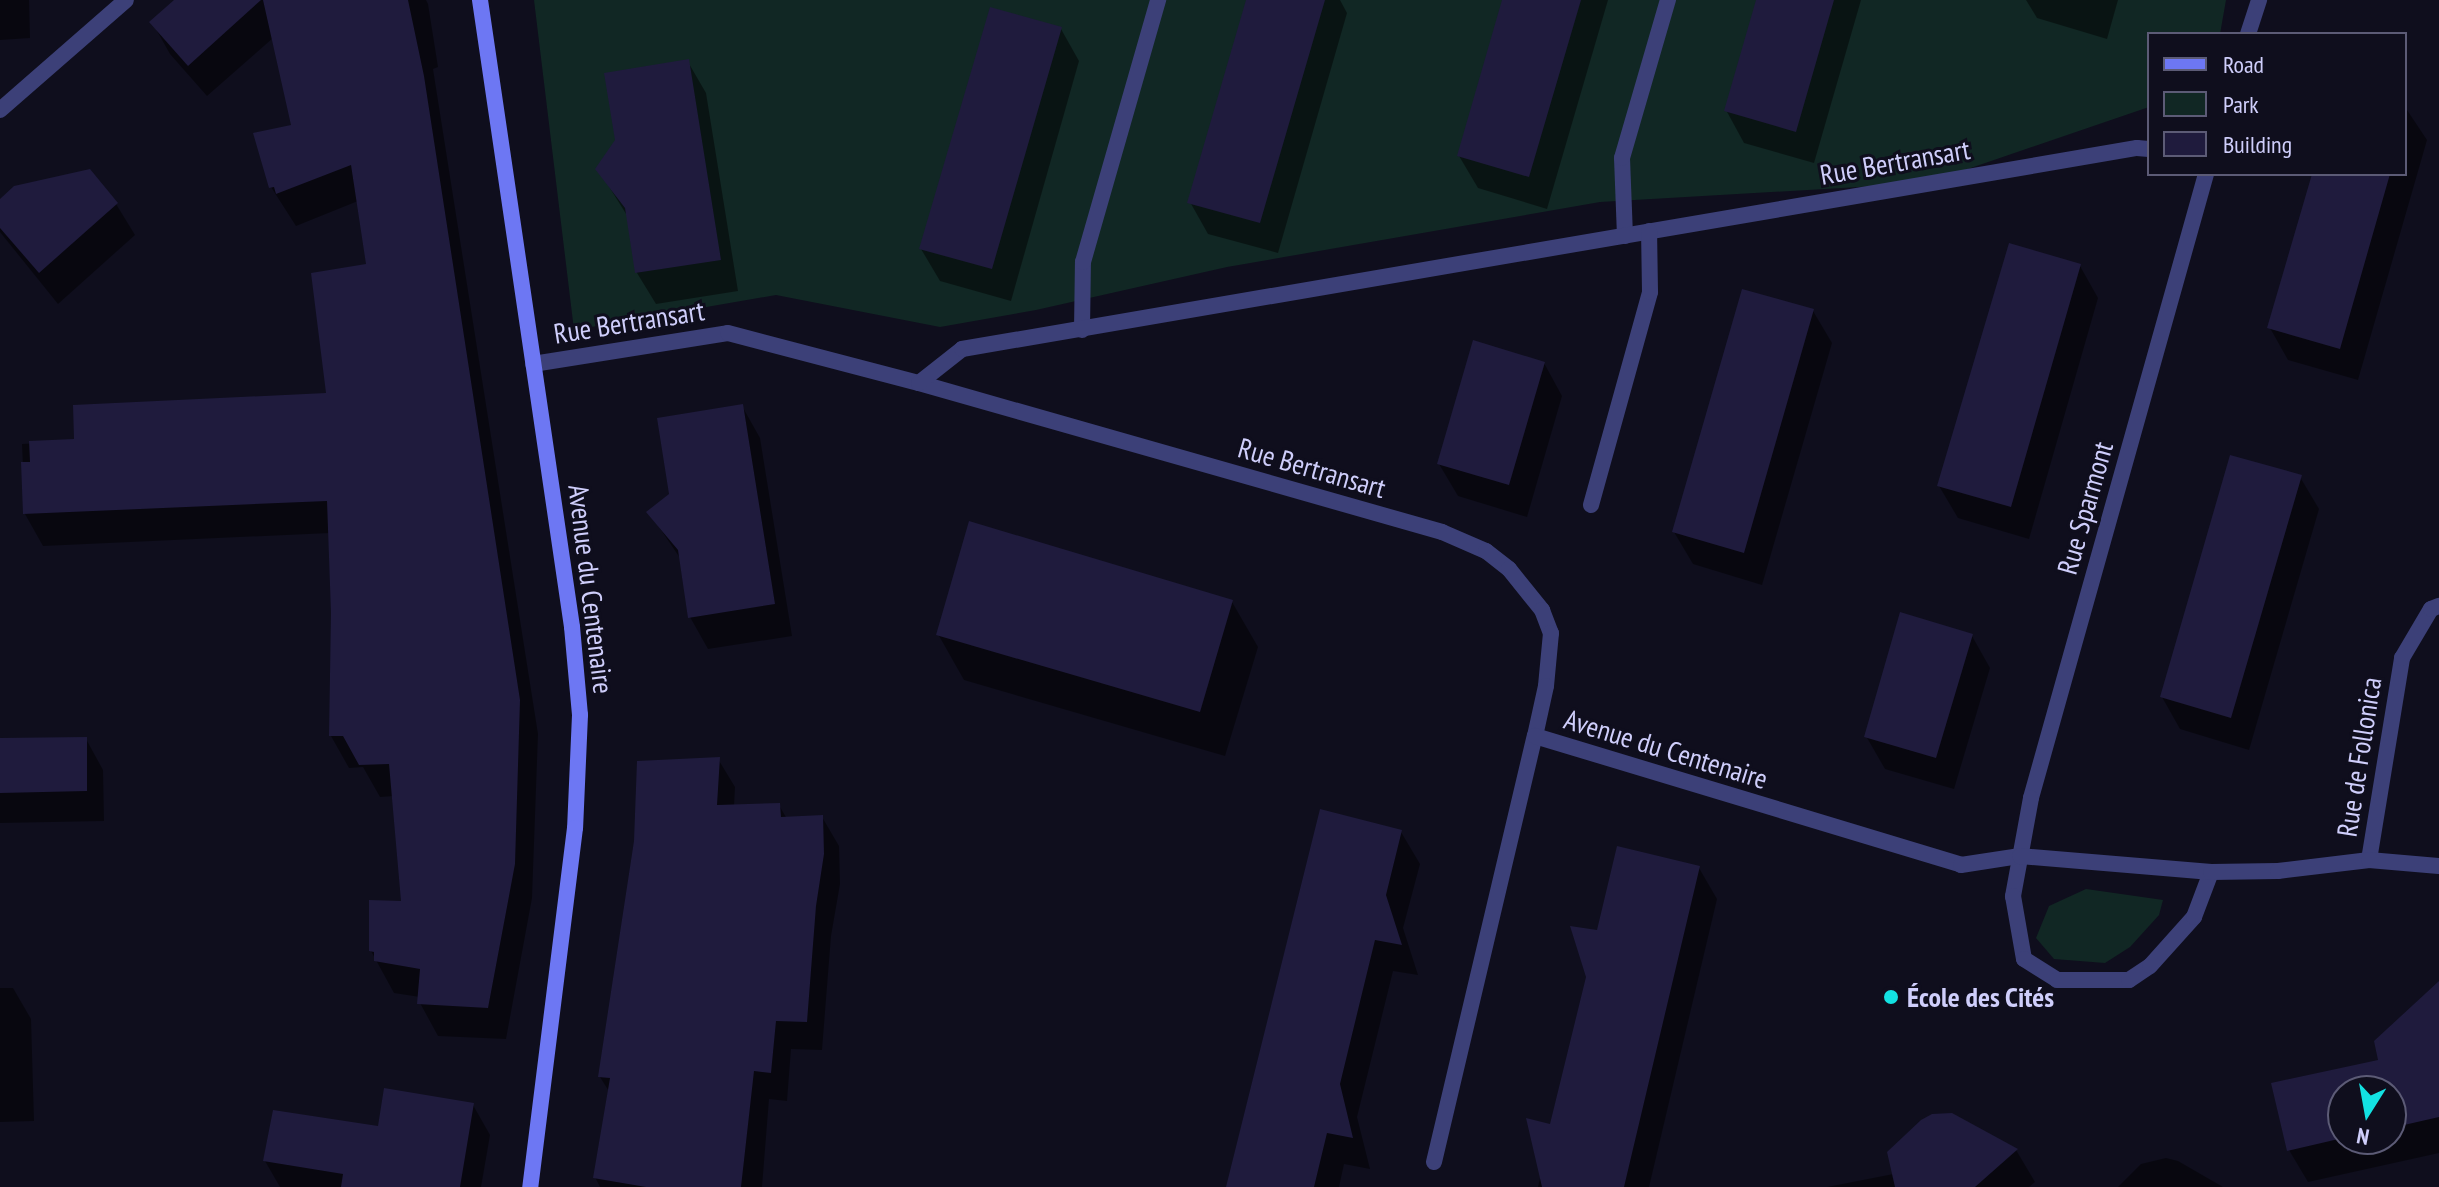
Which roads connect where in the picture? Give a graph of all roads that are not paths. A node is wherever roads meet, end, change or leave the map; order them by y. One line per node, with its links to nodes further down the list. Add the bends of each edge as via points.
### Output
1 (126, 0): 7 (street)
2 (480, 0): 13 (main road, Avenue du Centenaire)
3 (1158, 0): 12 (street, via 1083,262)
4 (1668, 0): 11 (street, via 1622,158)
5 (2259, 0): 6 (street)
6 (2249, 32)
7 (0, 110)
8 (2147, 149): 10 (street, Rue Bertransart)
9 (2205, 176): 18 (street, Rue Sparmont, via 2031,798)
10 (1649, 231): 11 (street, Rue Bertransart); 15 (street, via 1650,292)
11 (1625, 236): 12 (street, Rue Bertransart)
12 (1082, 330): 14 (street, Rue Bertransart, via 962,349)
13 (533, 364): 14 (street, Rue Bertransart, via 728,333); 23 (main road, Avenue du Centenaire, via 580,715 575,828)
14 (919, 383): 17 (street, Rue Bertransart, via 1442,532 1486,551 1530,593 1551,633)
15 (1591, 505)
16 (2439, 606): 19 (street, Rue de Follonica, via 2431,609 2402,658)
17 (1535, 736): 18 (street, Avenue du Centenaire, via 1961,865); 22 (street, Avenue du Centenaire)
18 (2020, 856): 21 (street, Avenue du Centenaire); 21 (street, via 2013,896 2024,959 2057,980 2129,980 2150,966 2194,917)
19 (2369, 860): 20 (street, Rue de Follonica); 21 (street, Avenue du Centenaire, via 2278,871)
20 (2439, 866)
21 (2211, 872)
22 (1434, 1162)
23 (530, 1187)

